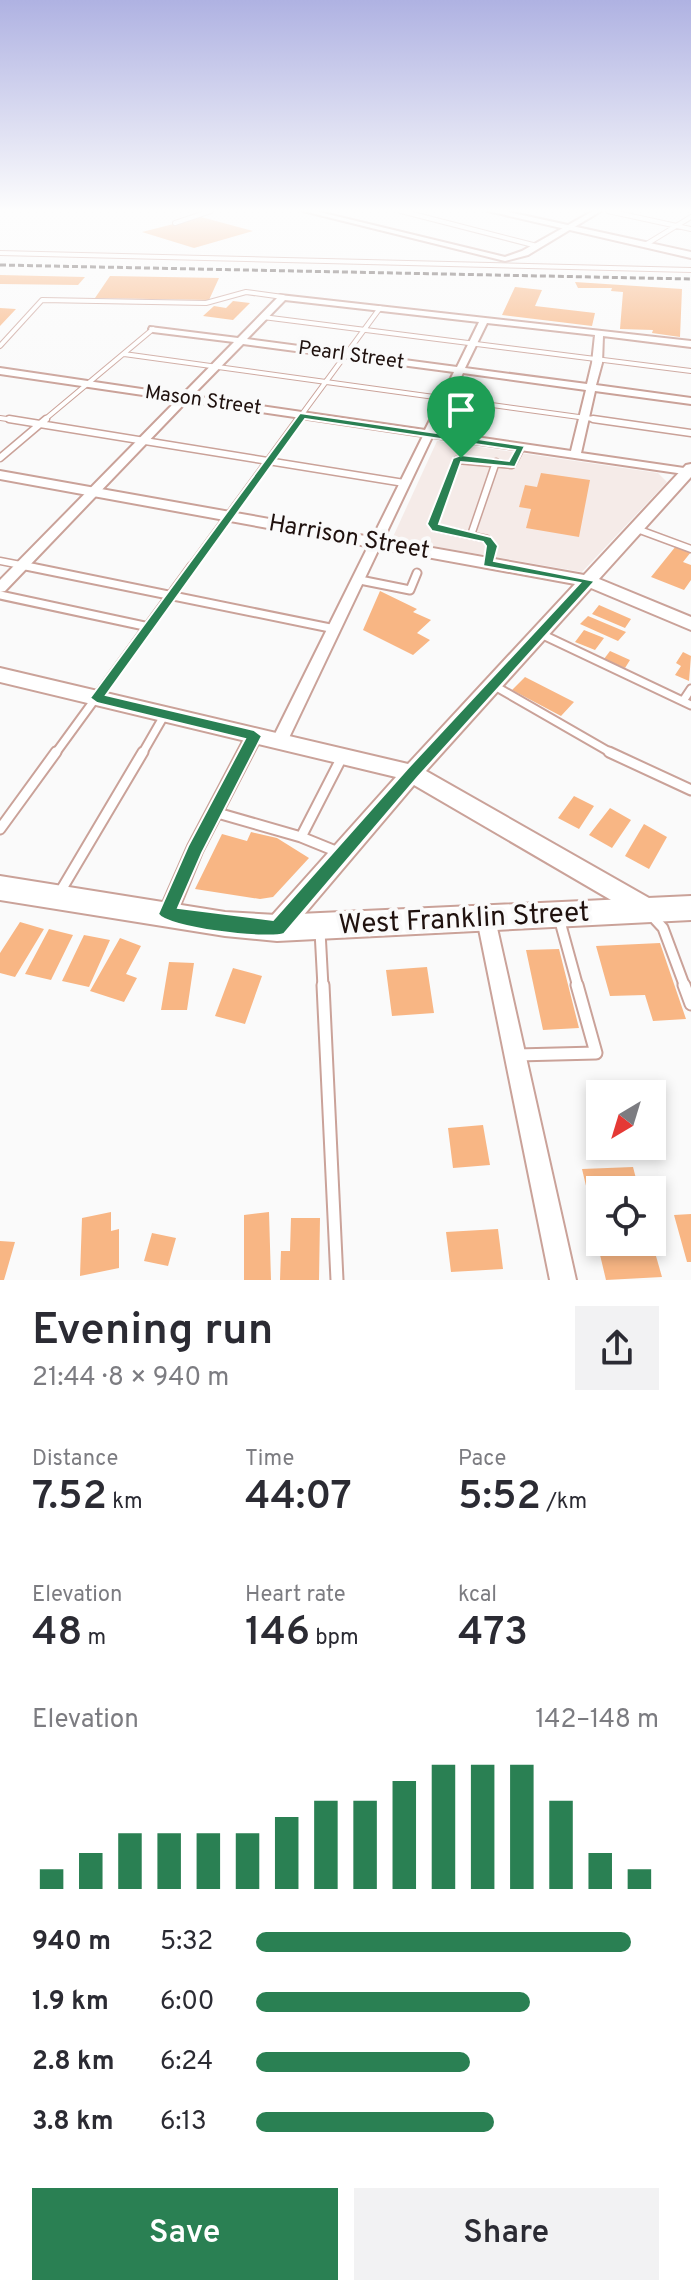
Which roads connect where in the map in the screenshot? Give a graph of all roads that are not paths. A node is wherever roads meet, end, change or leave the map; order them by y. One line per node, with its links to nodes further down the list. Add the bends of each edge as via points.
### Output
1 (283, 297): 2 (street); 3 (street); 11 (lane, via 246,292 206,303 42,300)
2 (380, 308): 4 (street); 6 (lane)
3 (263, 317): 6 (lane); 8 (street)
4 (484, 320): 7 (street); 9 (street)
5 (153, 329): 8 (street, Pearl Street); 12 (lane)
6 (364, 330): 9 (lane); 13 (lane)
7 (599, 334): 10 (street); 14 (street)
8 (239, 341): 13 (street, Pearl Street); 15 (street)
9 (474, 344): 14 (lane); 16 (street)
10 (691, 344)
11 (0, 346)
12 (124, 354): 15 (lane); 20 (lane)
13 (346, 355): 16 (street, Pearl Street); 19 (lane)
14 (596, 359): 18 (lane); 21 (street)
15 (214, 367): 19 (lane); 22 (street)
16 (461, 370): 21 (street, Pearl Street); 23 (street)
17 (0, 371): 20 (street, Mason Street)
18 (691, 371)
19 (327, 382): 23 (lane); 25 (lane)
20 (89, 384): 22 (street, Mason Street); 28 (lane)
21 (592, 387): 24 (street, Pearl Street); 27 (street)
22 (184, 398): 25 (street, Mason Street); 31 (street)
23 (446, 399): 27 (lane); 30 (street)
24 (691, 401)
25 (303, 415): 30 (street, Mason Street); 35 (lane)
26 (0, 418): 28 (lane)
27 (585, 418): 29 (lane); 33 (street)
28 (40, 425): 31 (lane); 34 (lane)
29 (691, 433)
30 (429, 434): 32 (street, Mason Street); 39 (street)
31 (142, 441): 35 (lane); 40 (street)
32 (521, 448): 33 (street, Mason Street); 36 (lane, via 514,464)
33 (575, 456): 37 (street, Mason Street)
34 (0, 458)
35 (270, 461): 39 (lane); 41 (lane)
36 (496, 462): 43 (lane); 43 (lane, via 457,460 433,524)
37 (690, 471): 42 (street)
38 (0, 475): 40 (street, Harrison Street)
39 (404, 483): 44 (street)
40 (93, 491): 41 (street, Harrison Street); 48 (street)
41 (230, 516): 44 (street, Harrison Street); 54 (lane)
42 (636, 528): 45 (lane); 51 (street)
43 (471, 535): 47 (lane, via 491,543)
44 (377, 544): 47 (street, Harrison Street); 50 (street)
45 (691, 549)
46 (0, 561): 48 (lane)
47 (487, 563): 51 (street, Harrison Street)
48 (22, 565): 52 (street); 54 (lane)
49 (417, 573): 50 (lane, via 410,590)
50 (360, 580): 57 (street)
51 (589, 581): 55 (street, Harrison Street); 58 (street)
52 (0, 588)
53 (0, 595): 56 (lane)
54 (173, 595): 56 (lane); 57 (lane)
55 (691, 624)
56 (149, 627): 62 (lane)
57 (335, 629): 66 (street)
58 (540, 634): 60 (street); 63 (lane)
59 (0, 675): 62 (street)
60 (493, 685): 68 (street); 69 (lane, via 633,765)
61 (691, 689): 63 (lane)
62 (97, 698): 64 (street); 71 (lane)
63 (687, 703)
64 (165, 714): 65 (street); 75 (lane)
65 (254, 736): 66 (street); 70 (street)
66 (279, 742): 67 (street)
67 (342, 756): 68 (street); 72 (lane)
68 (412, 773): 73 (street); 77 (street)
69 (691, 790)
70 (214, 812): 72 (lane); 78 (street)
71 (0, 829)
72 (301, 837): 73 (lane)
73 (342, 854): 81 (street)
74 (0, 888): 75 (main road, West Franklin Street)
75 (57, 897): 78 (main road, West Franklin Street)
76 (691, 908): 77 (main road, West Franklin Street)
77 (647, 910): 79 (main road, West Franklin Street); 83 (lane, via 663,928)
78 (167, 914): 81 (main road, West Franklin Street)
79 (558, 916): 80 (main road, West Franklin Street); 84 (lane, via 596,1053)
80 (486, 919): 82 (main road, West Franklin Street); 84 (street)
81 (277, 928): 82 (main road, West Franklin Street)
82 (320, 928): 85 (lane)
83 (691, 1004)
84 (514, 1055): 86 (street)
85 (337, 1280)
86 (563, 1280)

